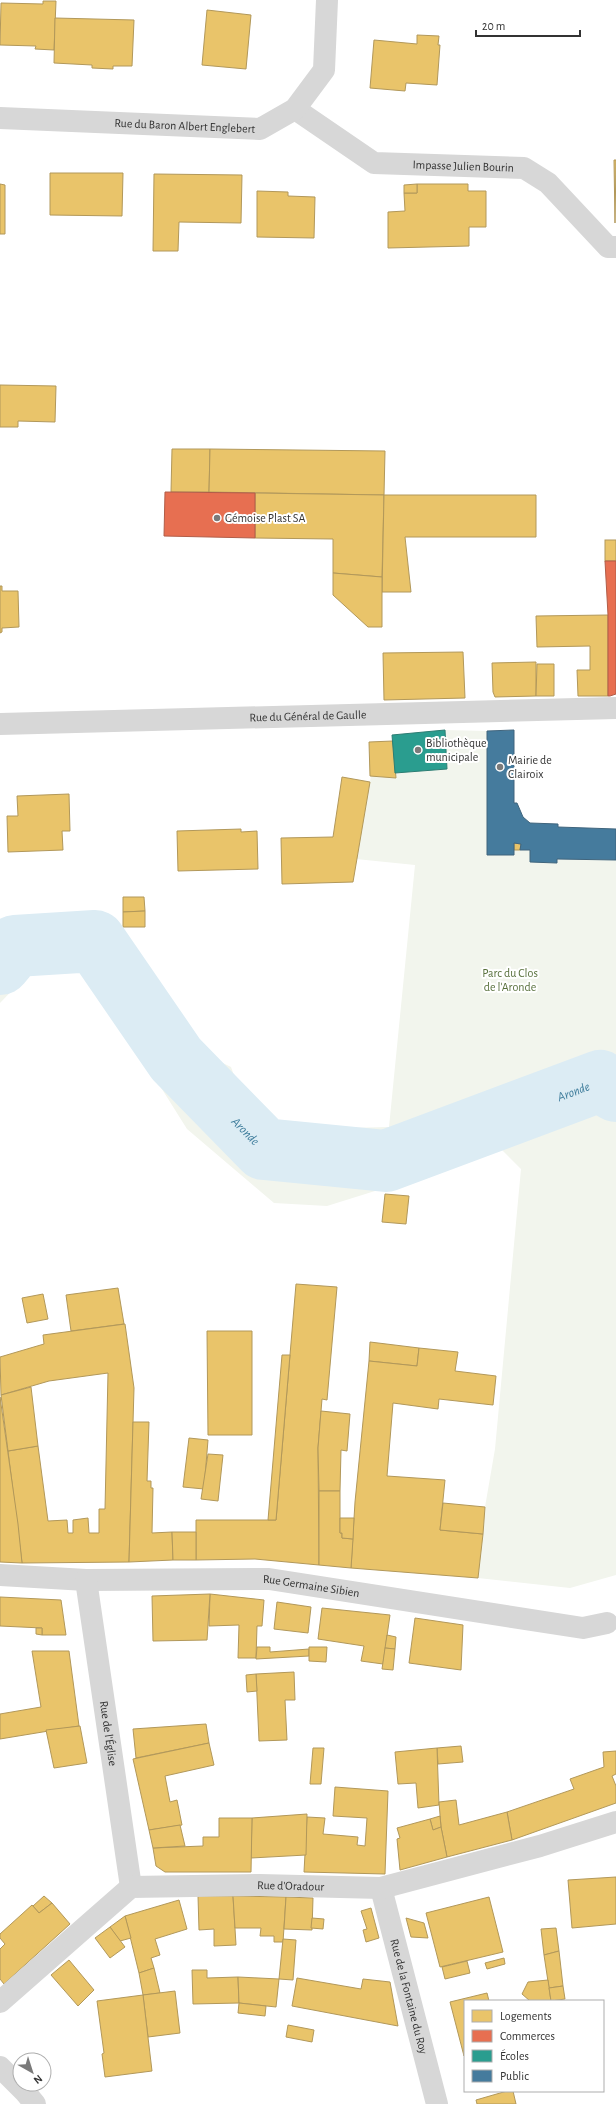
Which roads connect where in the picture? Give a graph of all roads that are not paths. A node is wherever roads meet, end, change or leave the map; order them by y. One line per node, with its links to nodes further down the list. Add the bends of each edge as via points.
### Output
1 (327, 0): 2 (street, Rue du Baron Albert Englebert, via 324,70)
2 (295, 109): 3 (street, Rue du Baron Albert Englebert, via 260,129); 4 (street, Impasse Julien Bourin, via 374,163 524,168 548,183 608,247)
3 (0, 118)
4 (616, 247)
5 (616, 708): 6 (street, Rue du Général de Gaulle)
6 (0, 724)
7 (0, 1575): 8 (street, Rue Germaine Sibien)
8 (86, 1580): 9 (street, Rue Germaine Sibien, via 269,1579 583,1628); 11 (street, Rue de l'Église)
9 (613, 1621)
10 (616, 1822): 12 (street, Rue d'Oradour, via 540,1846)
11 (131, 1887): 12 (street, Rue d'Oradour, via 260,1885); 13 (street)
12 (381, 1888): 16 (street, Rue de la Fontaine du Roy)
13 (0, 2002)
14 (0, 2067): 15 (street)
15 (35, 2104)
16 (437, 2104)

